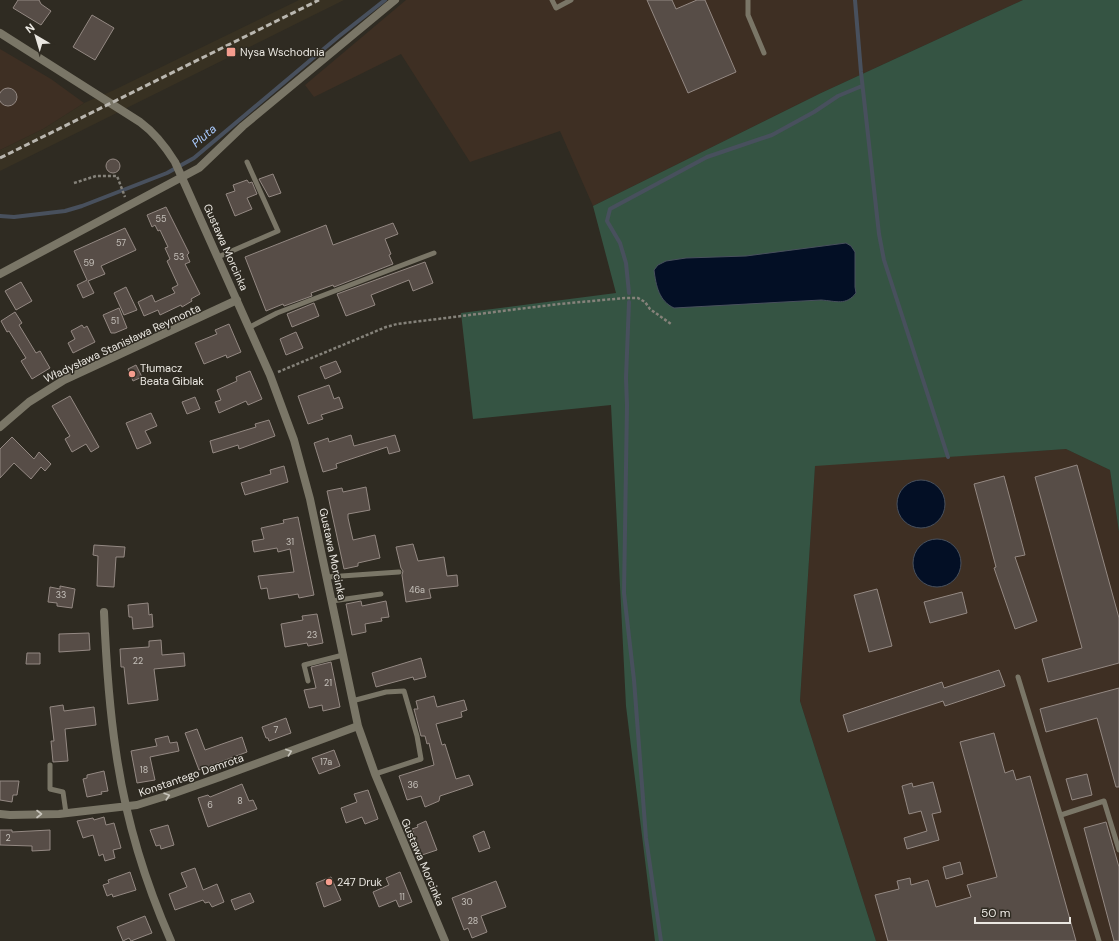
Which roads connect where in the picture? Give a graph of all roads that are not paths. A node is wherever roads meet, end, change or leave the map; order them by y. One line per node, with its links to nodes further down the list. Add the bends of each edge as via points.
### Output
1 (395, 0): 8 (street, via 243,126 206,163 193,172)
2 (552, 0): 3 (lane, via 556,8)
3 (571, 0)
4 (748, 0): 6 (lane, via 748,15)
5 (0, 33): 8 (street, Gustawa Morcinka, via 140,122 164,144)
6 (764, 53)
7 (247, 162): 10 (lane, via 278,231)
8 (181, 175): 10 (street, Gustawa Morcinka); 11 (street)
9 (434, 253): 13 (lane, via 277,314)
10 (218, 257): 12 (street, Gustawa Morcinka)
11 (0, 274)
12 (237, 300): 13 (street, Gustawa Morcinka); 14 (street, Władysława Stanisława Reymonta, via 64,380 29,402)
13 (250, 328): 16 (street, Gustawa Morcinka, via 294,440)
14 (0, 427)
15 (399, 572): 16 (lane)
16 (327, 577): 18 (street, Gustawa Morcinka)
17 (381, 594): 18 (lane)
18 (332, 601): 20 (street, Gustawa Morcinka)
19 (104, 612): 27 (street, via 111,710)
20 (343, 655): 22 (lane, via 304,665); 23 (street, Gustawa Morcinka)
21 (1018, 677): 30 (lane)
22 (308, 681)
23 (352, 701): 24 (street, Gustawa Morcinka); 26 (lane, via 386,692 404,691 421,759)
24 (358, 726): 26 (street, Gustawa Morcinka); 27 (street, Konstantego Damrota, one-way to 24, via 172,794)
25 (50, 765): 29 (lane, via 50,789 64,792)
26 (375, 774): 33 (street, Gustawa Morcinka)
27 (126, 806): 29 (street, Konstantego Damrota); 32 (street, via 142,864)
28 (0, 814): 29 (street, Konstantego Damrota, one-way to 29)
29 (66, 814)
30 (1061, 815): 31 (lane, via 1104,801); 34 (lane)
31 (1119, 850)
32 (171, 941)
33 (445, 941)
34 (1099, 941)

